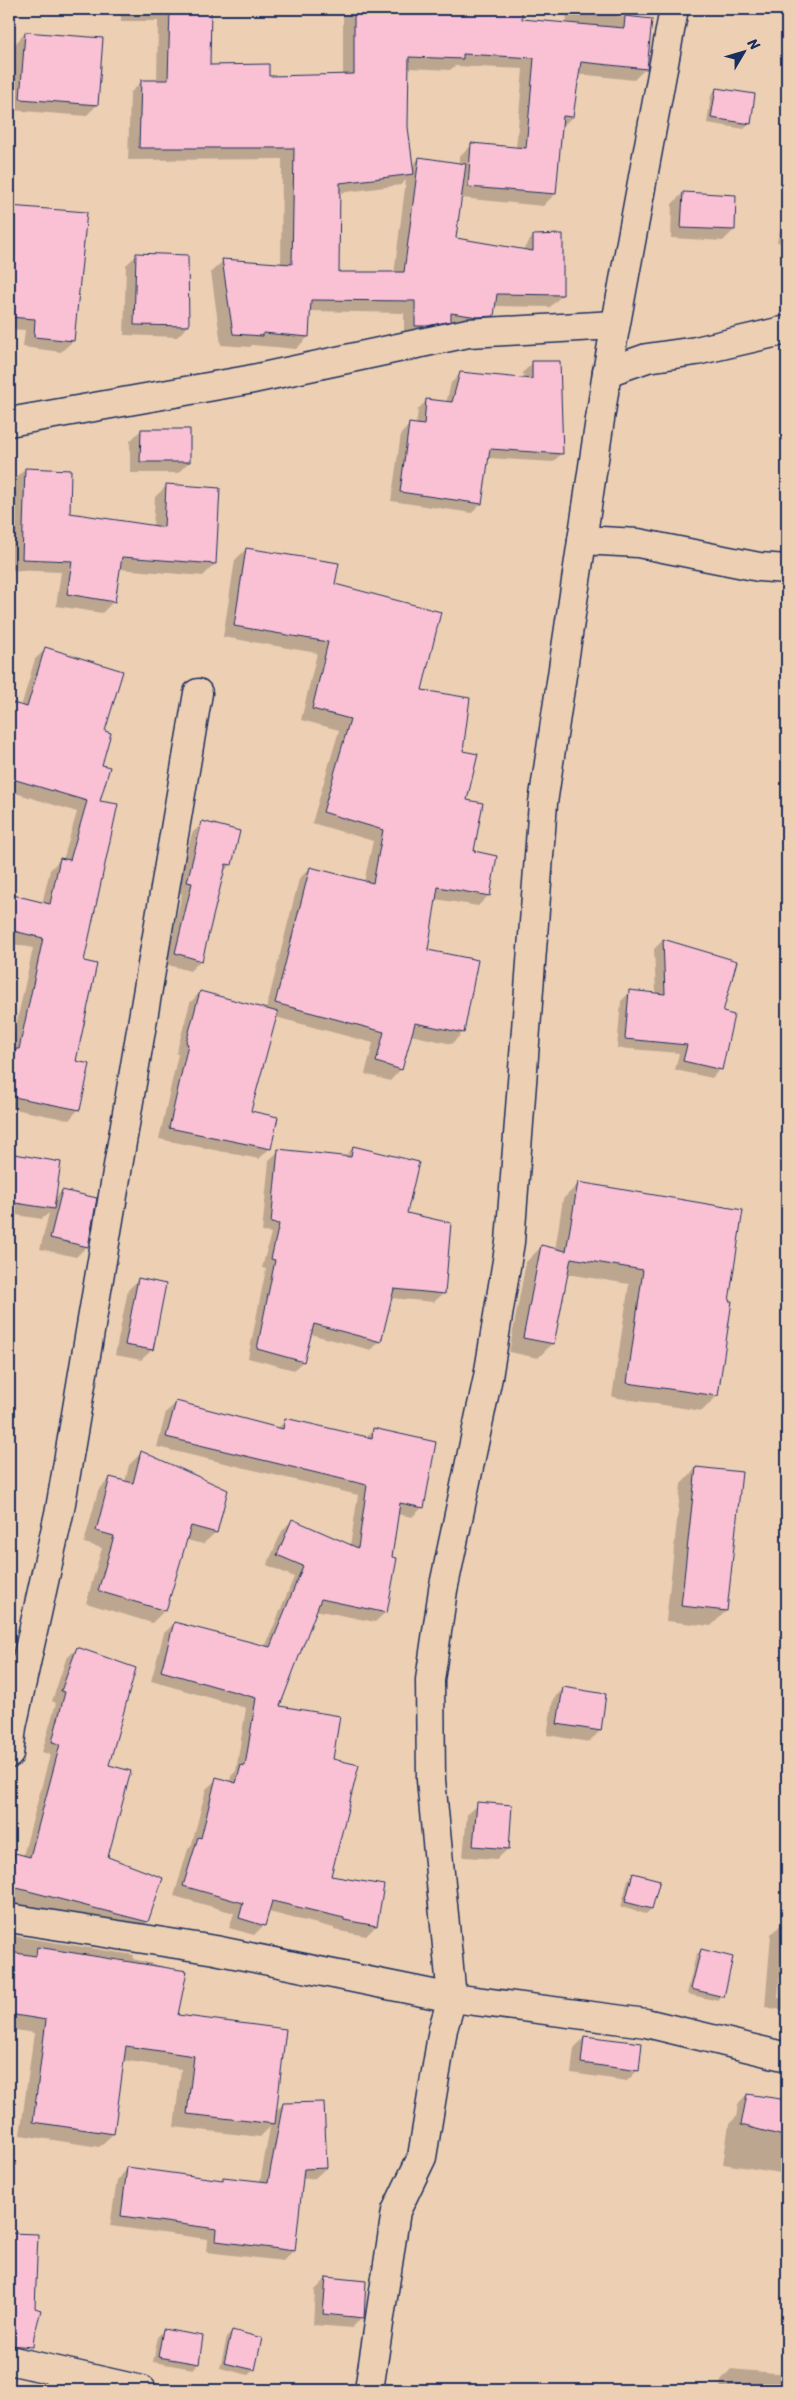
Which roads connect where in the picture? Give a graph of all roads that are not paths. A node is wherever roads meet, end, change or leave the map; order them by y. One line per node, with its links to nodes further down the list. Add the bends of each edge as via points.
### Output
1 (674, 9): 2 (street)
2 (615, 325): 4 (street); 5 (street, via 468,333 248,380)
3 (787, 330): 4 (street, via 696,351 647,358)
4 (607, 372): 6 (street)
5 (9, 422)
6 (582, 540): 7 (street, via 638,543 759,568); 11 (street, via 543,803 510,1242 488,1377 443,1590 430,1680 431,1780)
7 (787, 569)
8 (198, 693): 9 (street, via 60,1509 12,1727)
9 (9, 1754)
10 (9, 1918): 11 (street, via 215,1950)
11 (452, 1998): 12 (street, via 646,2024); 15 (street, via 443,2028 422,2157 396,2211)
12 (787, 2057)
13 (9, 2360): 14 (street)
14 (142, 2390)
15 (369, 2390)

